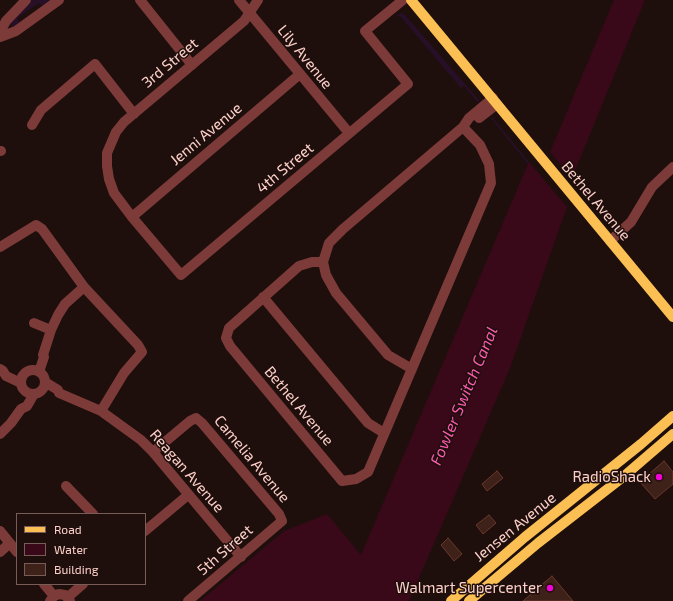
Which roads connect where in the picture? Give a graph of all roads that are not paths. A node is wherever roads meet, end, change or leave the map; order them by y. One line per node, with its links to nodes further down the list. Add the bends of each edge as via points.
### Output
1 (26, 0): 9 (street, via 6,21)
2 (60, 0): 10 (street, via 16,31)
3 (140, 0): 11 (street)
4 (239, 0): 8 (street, Lily Avenue)
5 (258, 0): 8 (street, 3rd Street)
6 (403, 0): 17 (street, 4th Street, via 365,31 408,84)
7 (411, 0): 13 (main road, Bethel Avenue)
8 (250, 13): 11 (street, 3rd Street); 12 (street, Lily Avenue)
9 (0, 32)
10 (0, 37)
11 (192, 65): 14 (street, 3rd Street)
12 (300, 74): 17 (street, Lily Avenue); 19 (street, Jenni Avenue)
13 (495, 101): 16 (street, via 471,125); 20 (main road, Bethel Avenue)
14 (134, 114): 15 (street, via 95,64 40,110); 19 (street, 3rd Street, via 116,132 107,154 109,179 114,193)
15 (32, 125)
16 (463, 127): 22 (street, via 343,229 329,243); 28 (street, Bethel Avenue, via 480,146 489,164 491,183)
17 (349, 133): 19 (street, 4th Street, via 181,275)
18 (673, 167): 20 (street, via 652,187 631,222)
19 (132, 217)
20 (610, 241): 25 (main road, Bethel Avenue)
21 (0, 247): 23 (street, via 36,225 42,229)
22 (323, 262): 24 (street, Bethel Avenue, via 299,266); 28 (street, via 326,275 341,298 388,355)
23 (84, 287): 27 (street, via 65,304); 31 (street, via 122,326 142,352 124,373)
24 (263, 297): 33 (street, via 368,423); 33 (street, Bethel Avenue, via 228,328 226,338 342,481 356,479 368,472)
25 (673, 316)
26 (34, 323): 27 (street)
27 (51, 330): 30 (street, via 44,358)
28 (412, 369): 33 (street, Bethel Avenue)
29 (2, 370): 30 (street, Reagan Avenue, via 6,376)
30 (33, 382): 31 (street, Reagan Avenue, via 56,395 59,393); 34 (street, via 20,406 21,410)
31 (101, 411): 36 (street, Reagan Avenue)
32 (673, 416): 37 (main road, Jensen Avenue)
33 (384, 433)
34 (0, 434)
35 (673, 434): 41 (main road, Jensen Avenue)
36 (153, 452): 39 (street, Reagan Avenue); 43 (street, Camelia Avenue, via 196,418 279,514)
37 (629, 454): 40 (main road, Jensen Avenue); 41 (main road, via 630,460 596,489)
38 (66, 486): 42 (street)
39 (188, 495): 44 (street); 51 (street, Reagan Avenue)
40 (574, 498): 46 (main road, Jensen Avenue); 47 (main road, via 574,504 540,534)
41 (584, 506): 47 (main road, Jensen Avenue)
42 (92, 513)
43 (282, 521): 51 (street, 5th Street)
44 (146, 530)
45 (0, 531): 48 (street)
46 (526, 537): 52 (main road, Jensen Avenue); 55 (main road, via 525,544 497,569)
47 (538, 542): 55 (main road, Jensen Avenue)
48 (10, 543): 49 (street); 50 (street)
49 (16, 551)
50 (0, 552)
51 (241, 557): 58 (street, 5th Street)
52 (481, 575): 59 (main road, Jensen Avenue); 60 (main road, via 472,589)
53 (45, 585): 56 (street)
54 (82, 585): 57 (street)
55 (482, 589): 61 (main road, Jensen Avenue)
56 (52, 599): 57 (street, via 62,594)
57 (69, 599)
58 (188, 601)
59 (450, 601)
60 (457, 601)
61 (469, 601)

